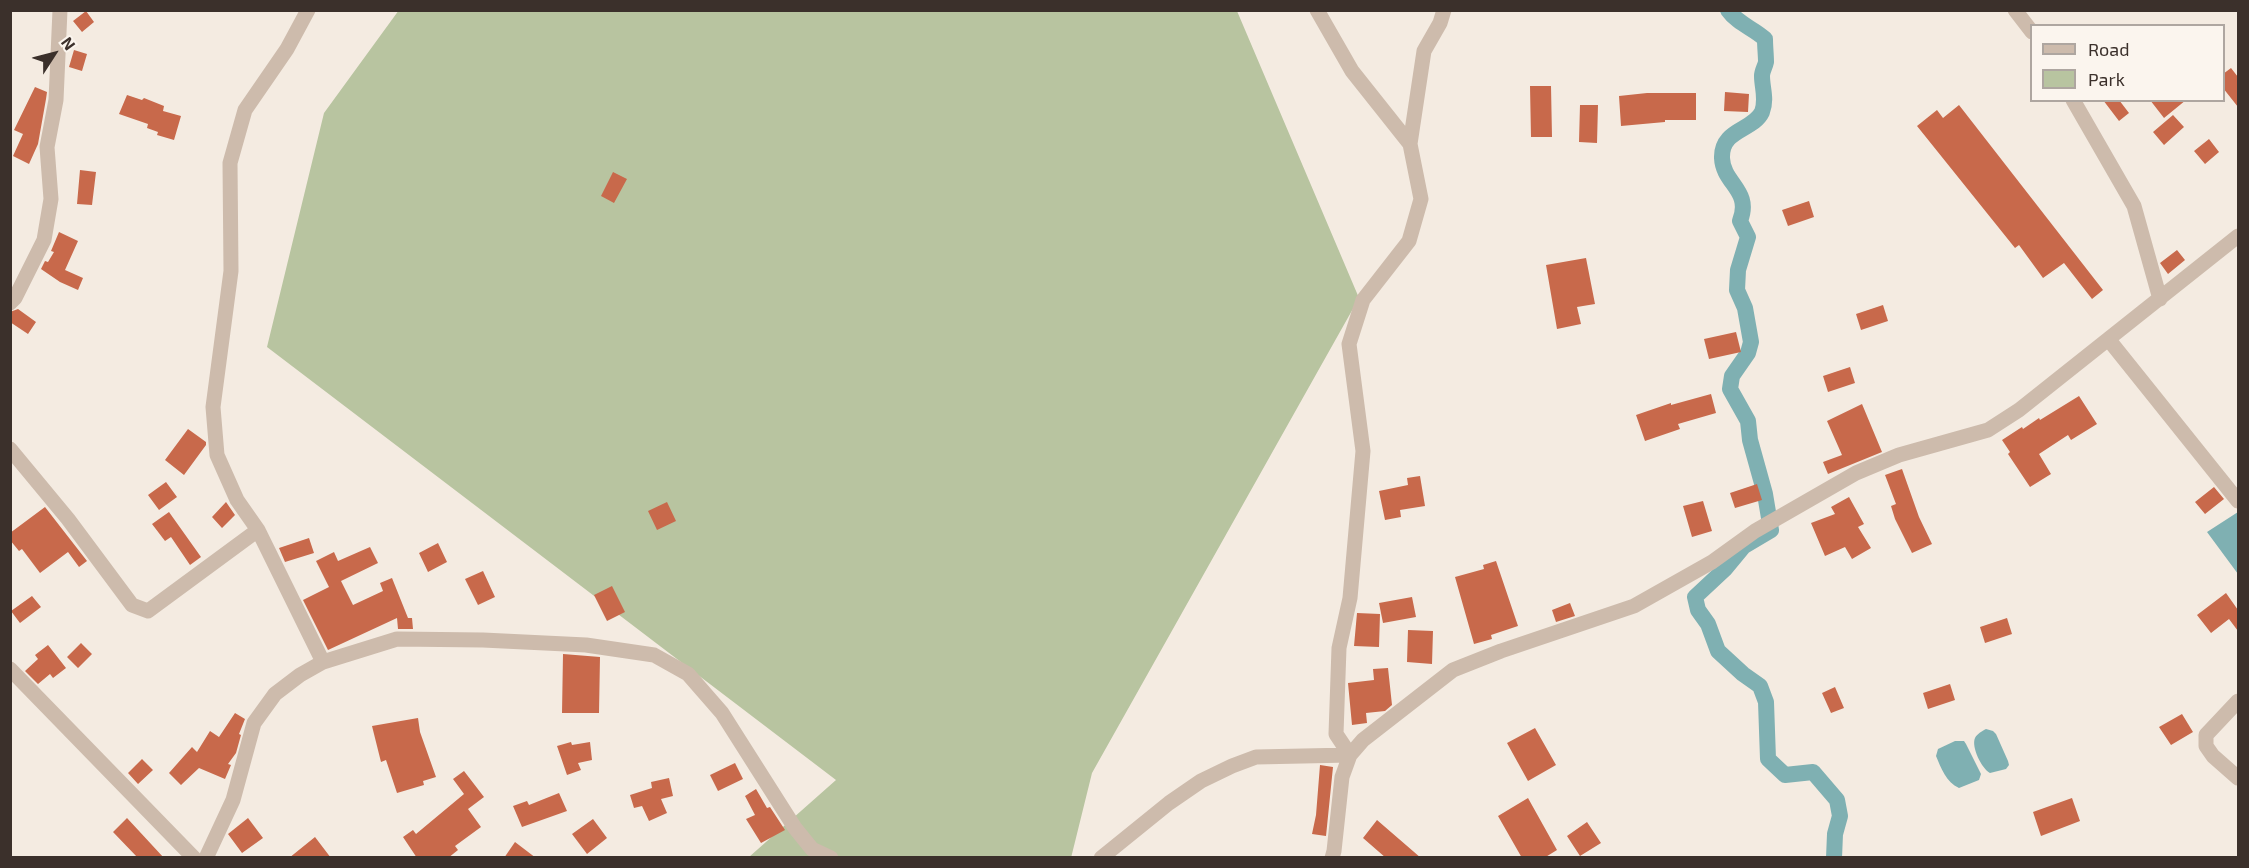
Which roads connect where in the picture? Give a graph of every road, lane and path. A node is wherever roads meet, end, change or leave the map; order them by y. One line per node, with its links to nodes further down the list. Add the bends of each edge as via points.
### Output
1 (60, 10): 11 (street, via 56,100 48,147 51,199 44,240)
2 (308, 10): 15 (street, via 287,49 244,110 230,163 231,271 213,408 217,455 237,500)
3 (1317, 10): 8 (street, via 1352,71)
4 (1444, 10): 8 (street, via 1424,51)
5 (2015, 10): 6 (street)
6 (2030, 31)
7 (2074, 102): 10 (street, via 2134,206)
8 (1410, 144): 19 (street, via 1420,199 1409,241 1363,300 1349,344 1363,451 1350,598 1339,648 1336,734)
9 (2238, 236): 10 (street)
10 (2160, 299): 12 (street)
11 (10, 303)
12 (2109, 340): 14 (street); 19 (street, via 1988,430 1899,455 1856,473 1634,606 1453,670 1363,740)
13 (10, 449): 15 (street, via 132,605 147,611)
14 (2238, 501)
15 (258, 530): 16 (street)
16 (323, 662): 22 (street, via 275,694 254,723 233,800); 23 (street, via 397,639 586,645 654,656 688,674 722,713 795,828 812,849)
17 (10, 669): 21 (street)
18 (2238, 701): 20 (street, via 2206,735 2206,746 2213,756)
19 (1350, 755): 24 (street, via 1256,757 1232,766 1201,781); 25 (street, via 1342,777)
20 (2238, 778)
21 (194, 858)
22 (206, 858)
23 (831, 858)
24 (1101, 858)
25 (1332, 858)

